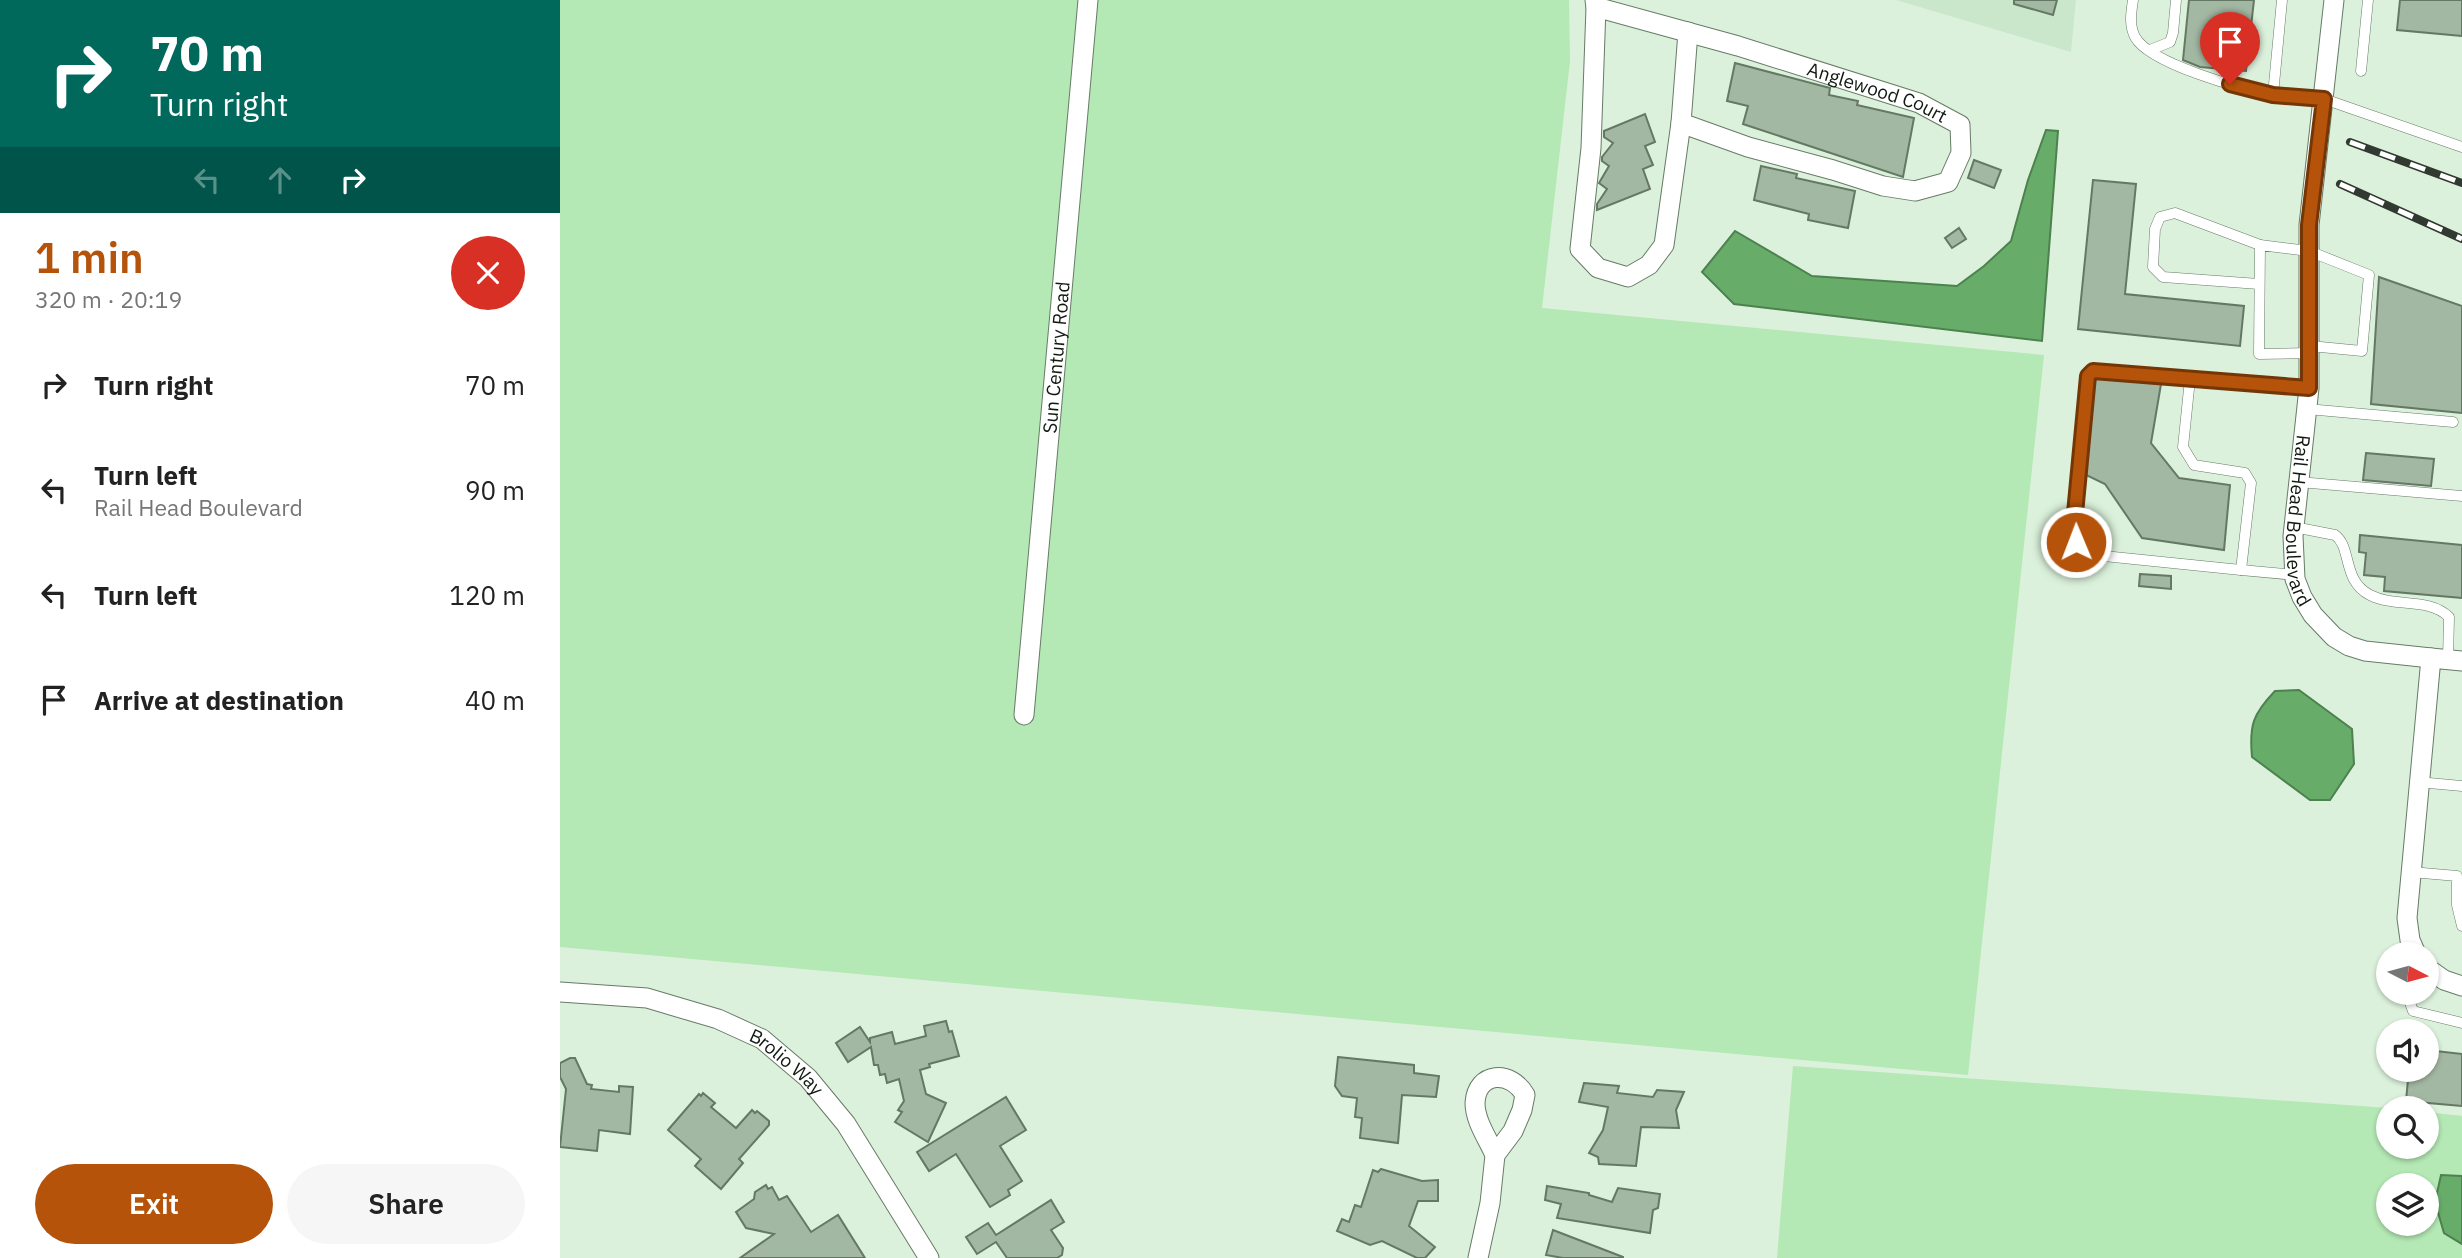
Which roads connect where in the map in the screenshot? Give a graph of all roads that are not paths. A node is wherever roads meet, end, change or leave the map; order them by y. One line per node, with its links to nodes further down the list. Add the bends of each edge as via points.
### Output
1 (1088, 0): 29 (street, Sun Century Road)
2 (2133, 0): 9 (lane, via 2130,22 2136,39)
3 (2176, 0): 9 (lane, via 2169,42)
4 (2281, 0): 11 (lane)
5 (2334, 0): 12 (street, Rail Head Boulevard)
6 (2368, 0): 10 (lane)
7 (1595, 4): 8 (street, Anglewood Court); 13 (street, via 1591,148 1580,248 1598,268 1628,277 1648,265 1664,245)
8 (1688, 32): 13 (street); 13 (street, Anglewood Court, via 1919,103 1960,125 1961,153 1948,182 1915,191 1883,187)
9 (2150, 50): 11 (lane, via 2216,79)
10 (2361, 71)
11 (2273, 95): 12 (lane)
12 (2324, 99): 14 (lane); 16 (street, Rail Head Boulevard)
13 (1681, 123)
14 (2462, 147)
15 (2260, 245): 16 (lane); 17 (lane); 17 (lane, via 2175,213 2160,217 2155,229 2153,267 2163,276)
16 (2309, 251): 18 (street, Rail Head Boulevard); 18 (lane, via 2369,275 2362,351)
17 (2259, 284): 18 (lane, via 2259,354)
18 (2310, 349): 20 (street, Rail Head Boulevard)
19 (2190, 379): 20 (lane); 26 (lane, via 2183,447 2188,456 2194,465 2245,473 2251,483); 26 (lane, via 2101,370 2088,376 2076,542 2094,555)
20 (2309, 388): 21 (street, Rail Head Boulevard)
21 (2307, 409): 22 (lane); 23 (street, Rail Head Boulevard)
22 (2454, 422)
23 (2299, 482): 24 (lane); 25 (street, Rail Head Boulevard)
24 (2462, 496)
25 (2294, 527): 27 (street, Rail Head Boulevard); 28 (lane, via 2340,539 2351,576 2370,595 2395,603 2439,607 2449,617)
26 (2241, 570): 27 (lane)
27 (2295, 575): 28 (street, Rail Head Boulevard, via 2313,615 2349,646)
28 (2447, 659): 30 (street)
29 (1024, 715)
30 (2418, 782): 31 (lane); 32 (street)
31 (2462, 786)
32 (2410, 872): 33 (lane, via 2457,876); 34 (street, via 2406,918)
33 (2462, 926)
34 (2411, 942)
35 (2440, 978): 36 (street)
36 (2462, 986)
37 (560, 992): 41 (street, Brolio Way, via 647,998 718,1018 762,1039 808,1078 846,1124)
38 (2411, 1005): 39 (lane, via 2413,1011)
39 (2462, 1023)
40 (1496, 1155): 42 (street)
41 (929, 1258)
42 (1478, 1258)

